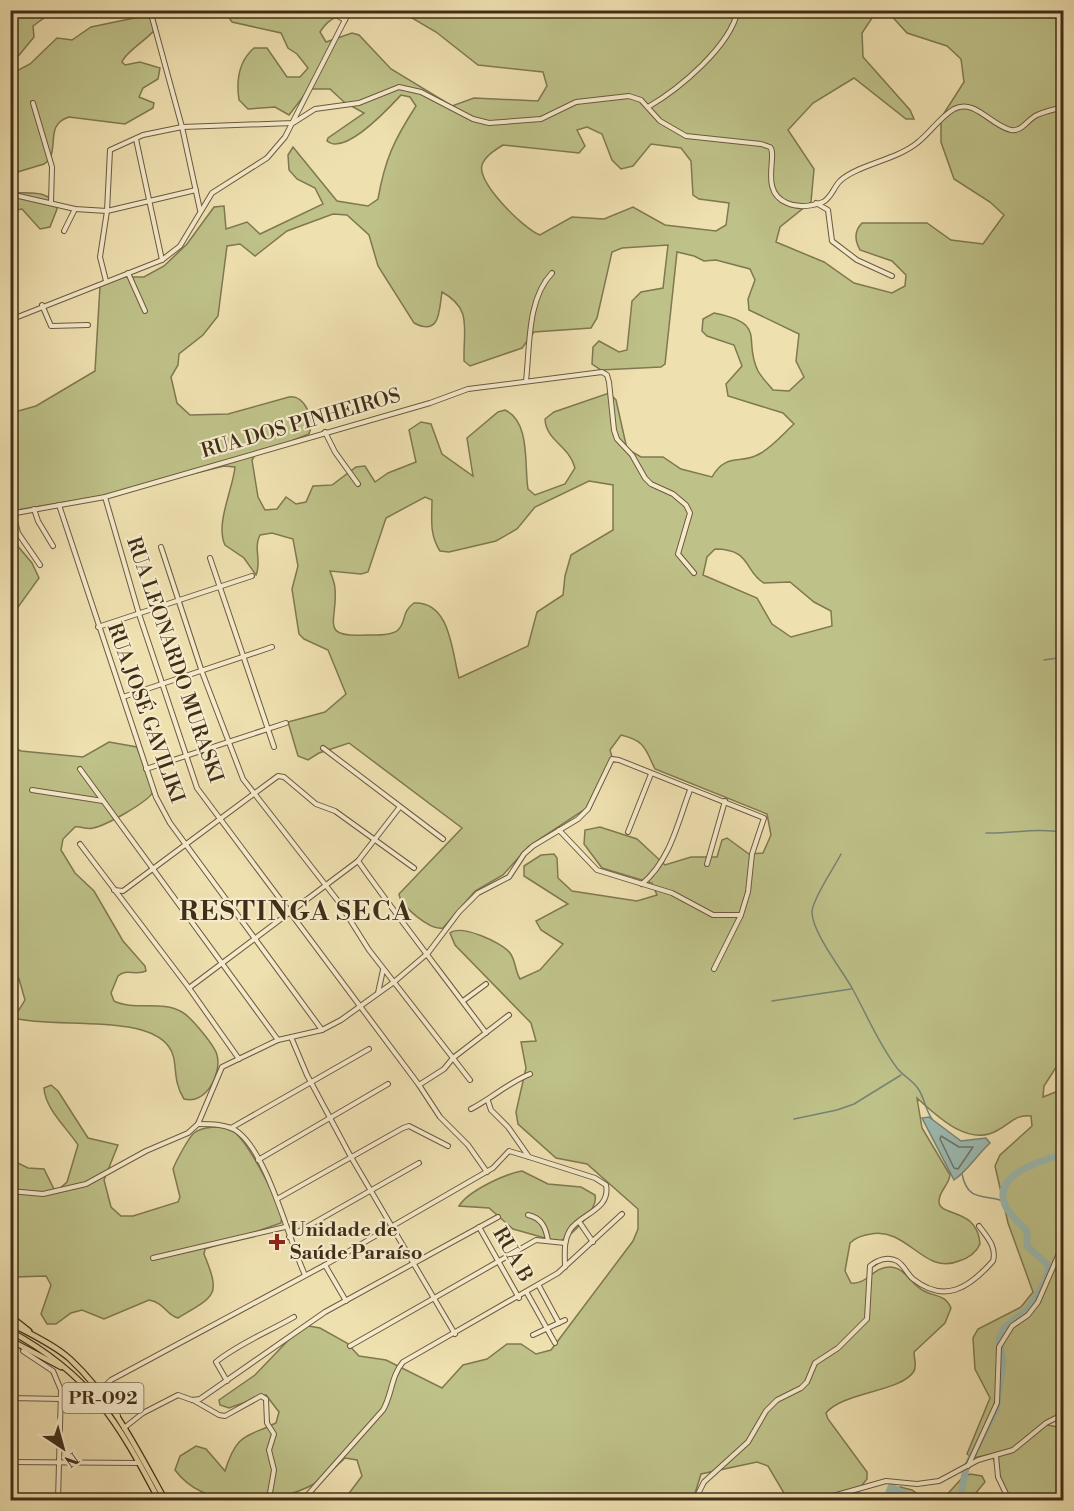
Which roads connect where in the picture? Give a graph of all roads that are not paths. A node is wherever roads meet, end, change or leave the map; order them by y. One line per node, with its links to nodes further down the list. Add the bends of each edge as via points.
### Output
1 (150, 10): 10 (street)
2 (327, 10): 5 (street)
3 (350, 10): 5 (street)
4 (738, 10): 8 (street, via 728,31 698,71)
5 (345, 20): 9 (street)
6 (33, 103): 15 (street, via 52,167)
7 (1064, 106): 16 (street, via 1035,116 1016,130 1008,130 962,106 900,154 840,181 830,197)
8 (648, 107): 9 (street, via 629,96 576,102 541,119 489,123 472,119 421,92 399,87 359,103 315,109); 16 (street, via 670,129 686,136 770,147 773,154 769,178 784,202 800,207)
9 (293, 123): 10 (street); 18 (street, via 276,149 212,193)
10 (182, 127): 11 (street); 12 (street)
11 (136, 139): 14 (street); 19 (street, via 110,150)
12 (196, 190): 14 (street); 18 (street)
13 (10, 194): 15 (street)
14 (149, 202): 19 (street); 23 (street)
15 (51, 203): 17 (street)
16 (816, 204): 26 (street, via 828,210 832,241 857,260)
17 (75, 209): 19 (street); 21 (street)
18 (200, 210): 23 (street, via 180,246)
19 (107, 211): 27 (street, via 100,257)
20 (1064, 227): 22 (street)
21 (64, 231)
22 (1061, 233)
23 (162, 260): 24 (street)
24 (128, 273): 27 (street); 29 (street)
25 (552, 273): 32 (street, via 541,288 533,316)
26 (892, 276)
27 (106, 281): 28 (street)
28 (42, 305): 30 (street); 31 (street, via 51,327)
29 (144, 311)
30 (10, 320)
31 (88, 325)
32 (526, 381): 33 (street, RUA DOS PINHEIROS, via 468,389); 43 (street, RUA DOS PINHEIROS, via 602,372 607,375 617,439 645,478 673,494 690,513 678,554)
33 (325, 432): 34 (street); 35 (street, RUA DOS PINHEIROS)
34 (358, 484)
35 (105, 496): 36 (street, RUA DOS PINHEIROS); 47 (street, RUA LEONARDO MURASKI)
36 (59, 505): 37 (street, RUA DOS PINHEIROS); 48 (street, RUA JOSÉ GAVILIKI)
37 (34, 509): 38 (street, RUA DOS PINHEIROS); 39 (street)
38 (12, 514): 42 (street, via 18,533)
39 (53, 546)
40 (161, 547): 46 (street)
41 (210, 558): 45 (street)
42 (40, 566)
43 (694, 573)
44 (252, 576): 45 (street)
45 (219, 588): 46 (street); 50 (street)
46 (180, 600): 47 (street); 51 (street)
47 (139, 614): 48 (street); 52 (street, RUA LEONARDO MURASKI)
48 (98, 627): 53 (street, RUA JOSÉ GAVILIKI)
49 (272, 647): 50 (street)
50 (243, 658): 51 (street); 55 (street)
51 (202, 672): 52 (street); 56 (street)
52 (162, 684): 53 (street); 59 (street, RUA LEONARDO MURASKI)
53 (123, 697): 61 (street, RUA JOSÉ GAVILIKI)
54 (286, 723): 55 (street)
55 (268, 730): 56 (street); 57 (street)
56 (227, 742): 59 (street); 65 (street)
57 (273, 747)
58 (323, 748): 68 (street)
59 (186, 755): 61 (street); 69 (street, RUA LEONARDO MURASKI, via 197,788)
60 (80, 769): 66 (street)
61 (146, 769): 75 (street, RUA JOSÉ GAVILIKI, via 156,797)
62 (651, 774): 64 (street); 70 (street, via 612,759 588,809); 71 (street)
63 (32, 790): 66 (street)
64 (690, 790): 67 (street); 80 (street, via 666,854 654,874)
65 (252, 793): 69 (street); 73 (street, via 278,776 284,777 316,804 335,811); 81 (street)
66 (104, 801): 79 (street)
67 (725, 801): 77 (street); 84 (street, via 764,818 752,854)
68 (399, 808): 72 (street); 73 (street)
69 (220, 818): 75 (street); 83 (street, RUA LEONARDO MURASKI)
70 (559, 830): 80 (street, via 597,870); 86 (street, via 524,854 508,877 478,893)
71 (628, 832)
72 (443, 839)
73 (375, 841): 76 (street); 78 (street)
74 (80, 844): 82 (street)
75 (186, 844): 79 (street); 85 (street, RUA JOSÉ GAVILIKI)
76 (358, 861): 81 (street); 86 (street, via 402,924)
77 (707, 864)
78 (414, 868)
79 (152, 869): 82 (street, via 123,891); 87 (street)
80 (642, 884): 84 (street, via 672,893 713,915)
81 (324, 885): 83 (street); 88 (street)
82 (114, 890): 92 (street)
83 (291, 911): 85 (street); 95 (street, RUA LEONARDO MURASKI)
84 (741, 915): 89 (street)
85 (256, 938): 87 (street); 97 (street, RUA JOSÉ GAVILIKI)
86 (428, 953): 90 (street); 94 (street)
87 (222, 963): 92 (street); 100 (street)
88 (383, 969): 90 (street); 93 (street)
89 (714, 969)
90 (394, 982): 93 (street); 102 (street)
91 (486, 984): 94 (street)
92 (189, 988): 103 (street)
93 (378, 993): 95 (street)
94 (463, 1001): 98 (street)
95 (360, 1006): 97 (street); 108 (street, RUA LEONARDO MURASKI)
96 (509, 1016): 98 (street)
97 (322, 1030): 99 (street)
98 (486, 1033): 102 (street)
99 (291, 1037): 100 (street); 106 (street)
100 (278, 1040): 103 (street)
101 (369, 1049): 106 (street)
102 (453, 1058): 105 (street); 108 (street, via 444,1069)
103 (239, 1059): 112 (street, via 222,1067)
104 (530, 1074): 109 (street, via 509,1083)
105 (470, 1080)
106 (311, 1083): 111 (street); 113 (street)
107 (388, 1084): 111 (street)
108 (419, 1085): 119 (street, RUA LEONARDO MURASKI, via 440,1117 468,1145)
109 (488, 1101): 110 (street); 116 (street)
110 (471, 1109)
111 (330, 1118): 115 (street); 117 (street)
112 (198, 1124): 113 (street); 120 (street, via 188,1134 146,1151 86,1184 43,1194)
113 (231, 1128): 117 (street, via 240,1133)
114 (448, 1146): 115 (street, via 410,1126)
115 (351, 1156): 121 (street); 122 (street)
116 (529, 1157): 119 (street, via 509,1150); 126 (street, via 606,1185 604,1202)
117 (258, 1160): 122 (street)
118 (419, 1163): 121 (street)
119 (487, 1172): 129 (street)
120 (10, 1191)
121 (370, 1191): 129 (street); 131 (street)
122 (277, 1198): 128 (street)
123 (622, 1214): 133 (street)
124 (528, 1215): 132 (street, via 535,1216 543,1225)
125 (498, 1217): 130 (street)
126 (580, 1223): 133 (street); 135 (street, via 572,1227)
127 (979, 1226): 179 (street, via 991,1243 993,1261 953,1292 936,1293 924,1287 896,1260 870,1266 867,1319 815,1364 801,1388 777,1400 766,1411 748,1442 704,1482)
128 (285, 1227): 131 (street); 136 (street)
129 (391, 1227): 138 (street); 139 (street)
130 (479, 1227): 137 (street, RUA B); 138 (street)
131 (289, 1237): 141 (street)
132 (548, 1241): 135 (street); 137 (street, via 536,1240)
133 (593, 1242): 140 (street)
134 (1064, 1242): 173 (street, via 1038,1302 1012,1326 999,1347 997,1403)
135 (565, 1243): 140 (street)
136 (153, 1258)
137 (499, 1261): 144 (street, RUA B); 145 (street)
138 (412, 1264): 145 (street); 146 (street)
139 (325, 1265): 141 (street); 146 (street)
140 (565, 1267): 142 (street)
141 (305, 1275): 167 (street, via 111,1380 106,1384)
142 (538, 1286): 143 (street); 151 (street)
143 (527, 1293): 144 (street); 152 (street)
144 (519, 1298): 154 (street)
145 (433, 1299): 154 (street); 159 (street)
146 (346, 1301): 162 (street)
147 (10, 1316): 156 (main road)
148 (294, 1317): 162 (street, via 216,1362)
149 (565, 1320): 151 (street)
150 (10, 1323): 156 (main road, PR-092)
151 (559, 1323): 152 (street)
152 (547, 1330): 155 (street); 158 (street)
153 (10, 1331): 161 (main road, PR-092)
154 (455, 1334): 178 (street, via 399,1368 383,1410)
155 (533, 1335)
156 (38, 1338): 167 (main road, PR-092, via 68,1358)
157 (10, 1340): 161 (main road)
158 (555, 1343)
159 (350, 1346)
160 (23, 1351): 164 (street, via 54,1371)
161 (69, 1370): 172 (main road, PR-092, via 102,1402)
162 (227, 1381): 165 (street)
163 (10, 1398): 164 (street)
164 (62, 1399): 171 (street)
165 (192, 1400): 168 (street, via 178,1395); 177 (street, via 225,1416 264,1396 267,1423 274,1434 269,1450 274,1470)
166 (1064, 1414): 169 (street, via 1046,1423 1013,1450)
167 (119, 1420): 168 (main road, PR-092)
168 (124, 1428): 176 (main road, PR-092)
169 (996, 1456): 173 (street); 181 (street, via 998,1477)
170 (10, 1461): 171 (street)
171 (57, 1463): 172 (street); 174 (street)
172 (139, 1463): 175 (main road, PR-092)
173 (968, 1467): 180 (street, via 939,1481 886,1481)
174 (58, 1500)
175 (159, 1500)
176 (165, 1500)
177 (272, 1500)
178 (303, 1500)
179 (694, 1500)
180 (819, 1500)
181 (1009, 1500)

